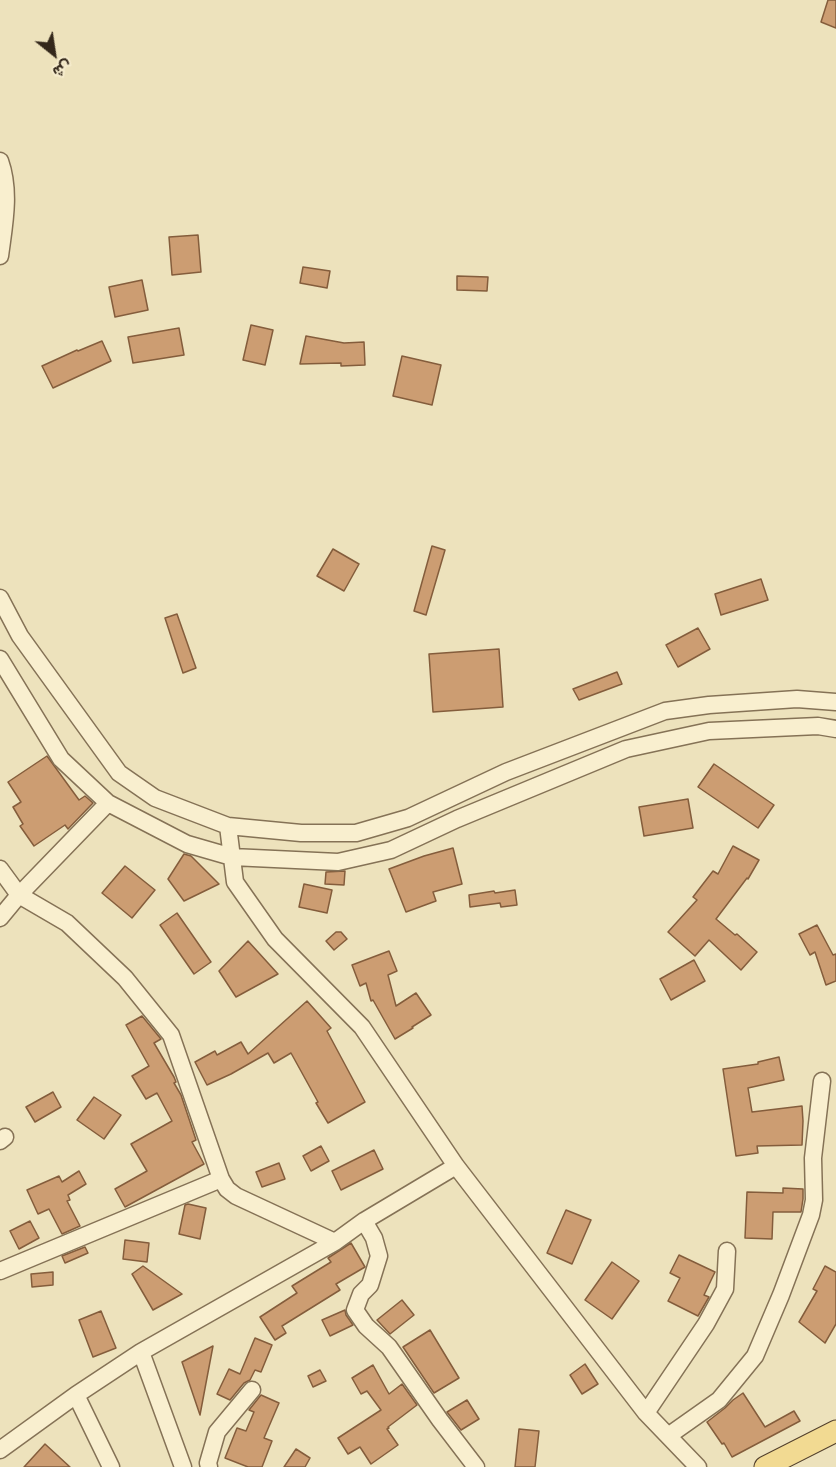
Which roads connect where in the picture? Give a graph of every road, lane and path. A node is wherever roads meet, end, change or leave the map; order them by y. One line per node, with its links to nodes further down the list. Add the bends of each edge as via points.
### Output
1 (0, 161): 2 (street, via 7,205)
2 (0, 256)
3 (0, 598): 8 (street, via 20,636 119,773 155,798)
4 (0, 660): 7 (street, via 61,759)
5 (836, 702): 8 (street, via 797,699 665,711 506,771 408,818 356,833 301,833)
6 (836, 729): 9 (street, via 818,726 709,731 626,749 391,850 338,862)
7 (108, 802): 9 (street, via 187,844); 11 (street)
8 (228, 826): 9 (street)
9 (232, 857): 14 (street, via 235,882 275,939 362,1027)
10 (0, 868): 11 (street)
11 (19, 895): 12 (street); 15 (street, via 67,923 125,978 171,1035)
12 (0, 918)
13 (822, 1081): 25 (street, via 813,1158 812,1215 755,1356 719,1401)
14 (456, 1166): 16 (street); 23 (street)
15 (220, 1179): 17 (street, via 236,1196); 19 (street)
16 (364, 1221): 17 (street); 30 (street, via 379,1256 355,1310 389,1347)
17 (335, 1242): 20 (street)
18 (727, 1251): 23 (street, via 725,1289)
19 (0, 1271)
20 (141, 1352): 22 (street); 28 (street)
21 (252, 1390): 29 (street, via 217,1432)
22 (76, 1395): 26 (street); 27 (street)
23 (646, 1413): 25 (street)
24 (836, 1431): 32 (main road)
25 (668, 1436): 31 (street)
26 (0, 1450)
27 (111, 1467)
28 (183, 1467)
29 (209, 1467)
30 (476, 1467)
31 (698, 1467)
32 (765, 1467)

